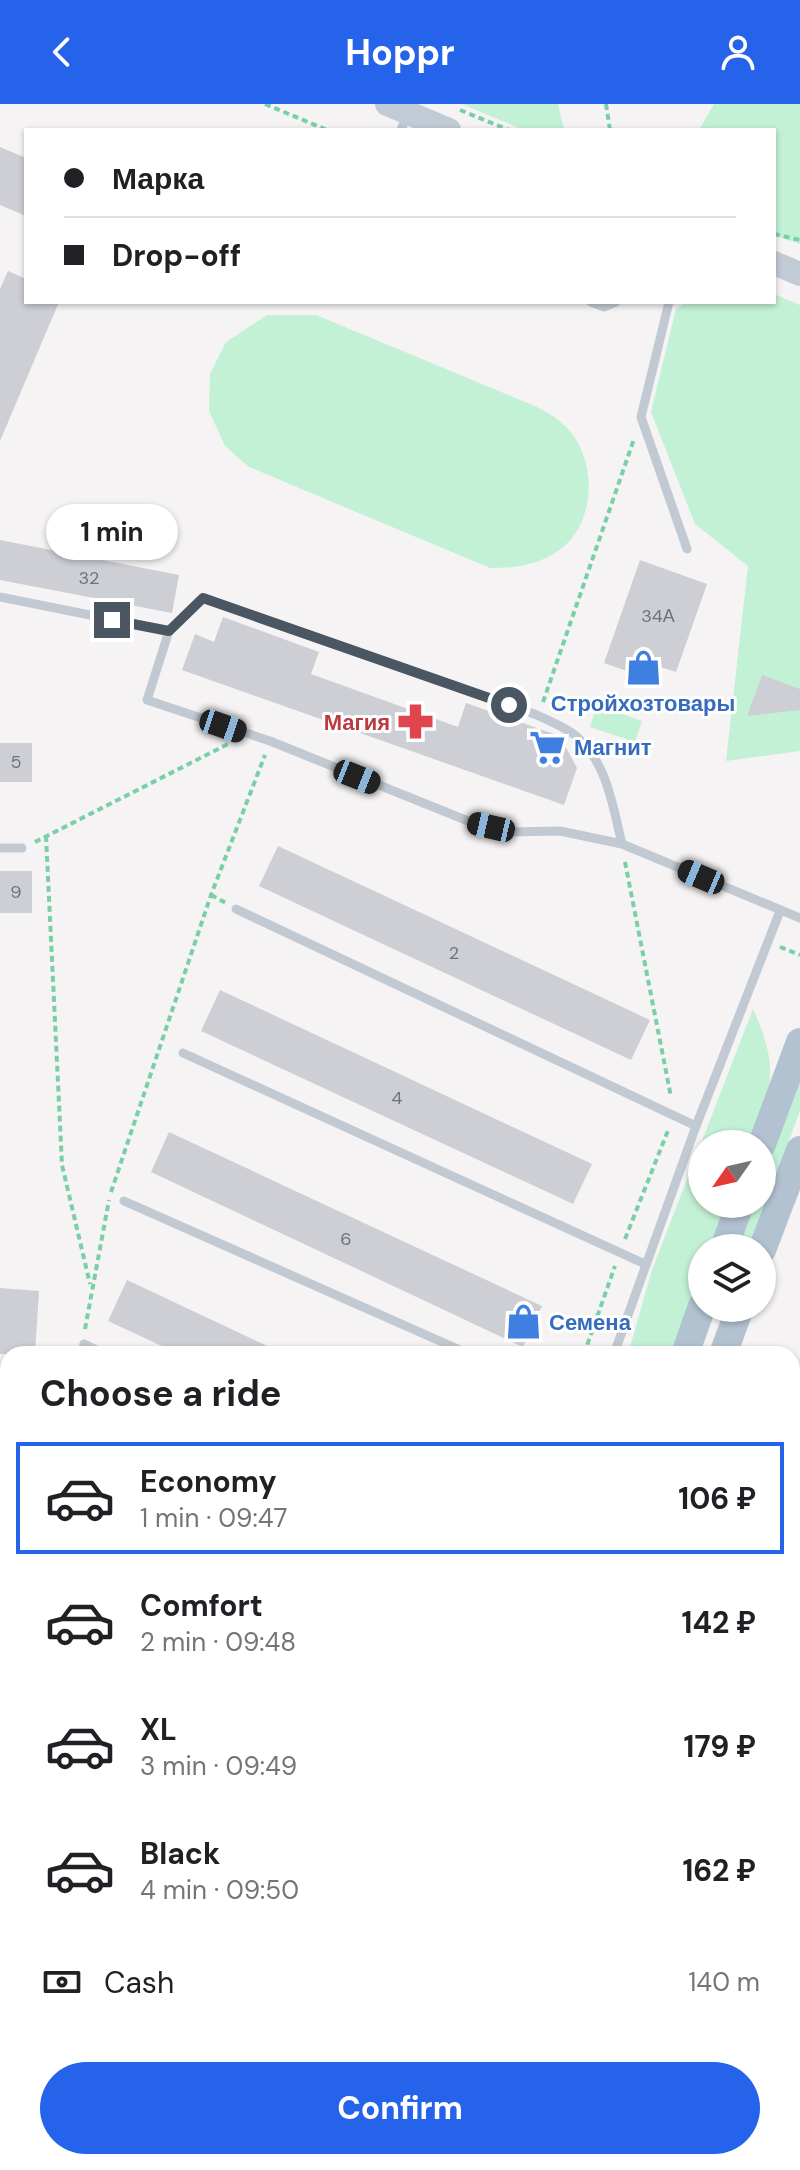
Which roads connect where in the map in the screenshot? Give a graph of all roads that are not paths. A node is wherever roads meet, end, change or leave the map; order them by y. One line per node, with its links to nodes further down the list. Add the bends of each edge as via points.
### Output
1 (399, 116): 2 (street)
2 (442, 128)
3 (783, 265): 4 (street)
4 (800, 274)
5 (669, 304): 6 (lane, via 641,417)
6 (687, 549)
7 (0, 597): 8 (lane)
8 (169, 631): 9 (lane, via 203,598 537,715 575,735 591,754 606,780); 9 (lane, via 147,700 270,741 473,823 508,832 560,831)
9 (622, 844): 13 (lane)
10 (0, 848): 11 (lane)
11 (22, 848)
12 (236, 909): 17 (lane)
13 (780, 911): 14 (lane); 17 (lane)
14 (800, 918)
15 (800, 1042): 18 (main road)
16 (183, 1053): 22 (lane)
17 (696, 1126): 22 (lane)
18 (767, 1130)
19 (800, 1150): 21 (main road)
20 (124, 1201): 25 (lane)
21 (768, 1234)
22 (645, 1264): 26 (lane)
23 (696, 1322): 27 (main road)
24 (735, 1322): 28 (main road)
25 (451, 1346)
26 (617, 1346)
27 (688, 1346)
28 (726, 1346)

